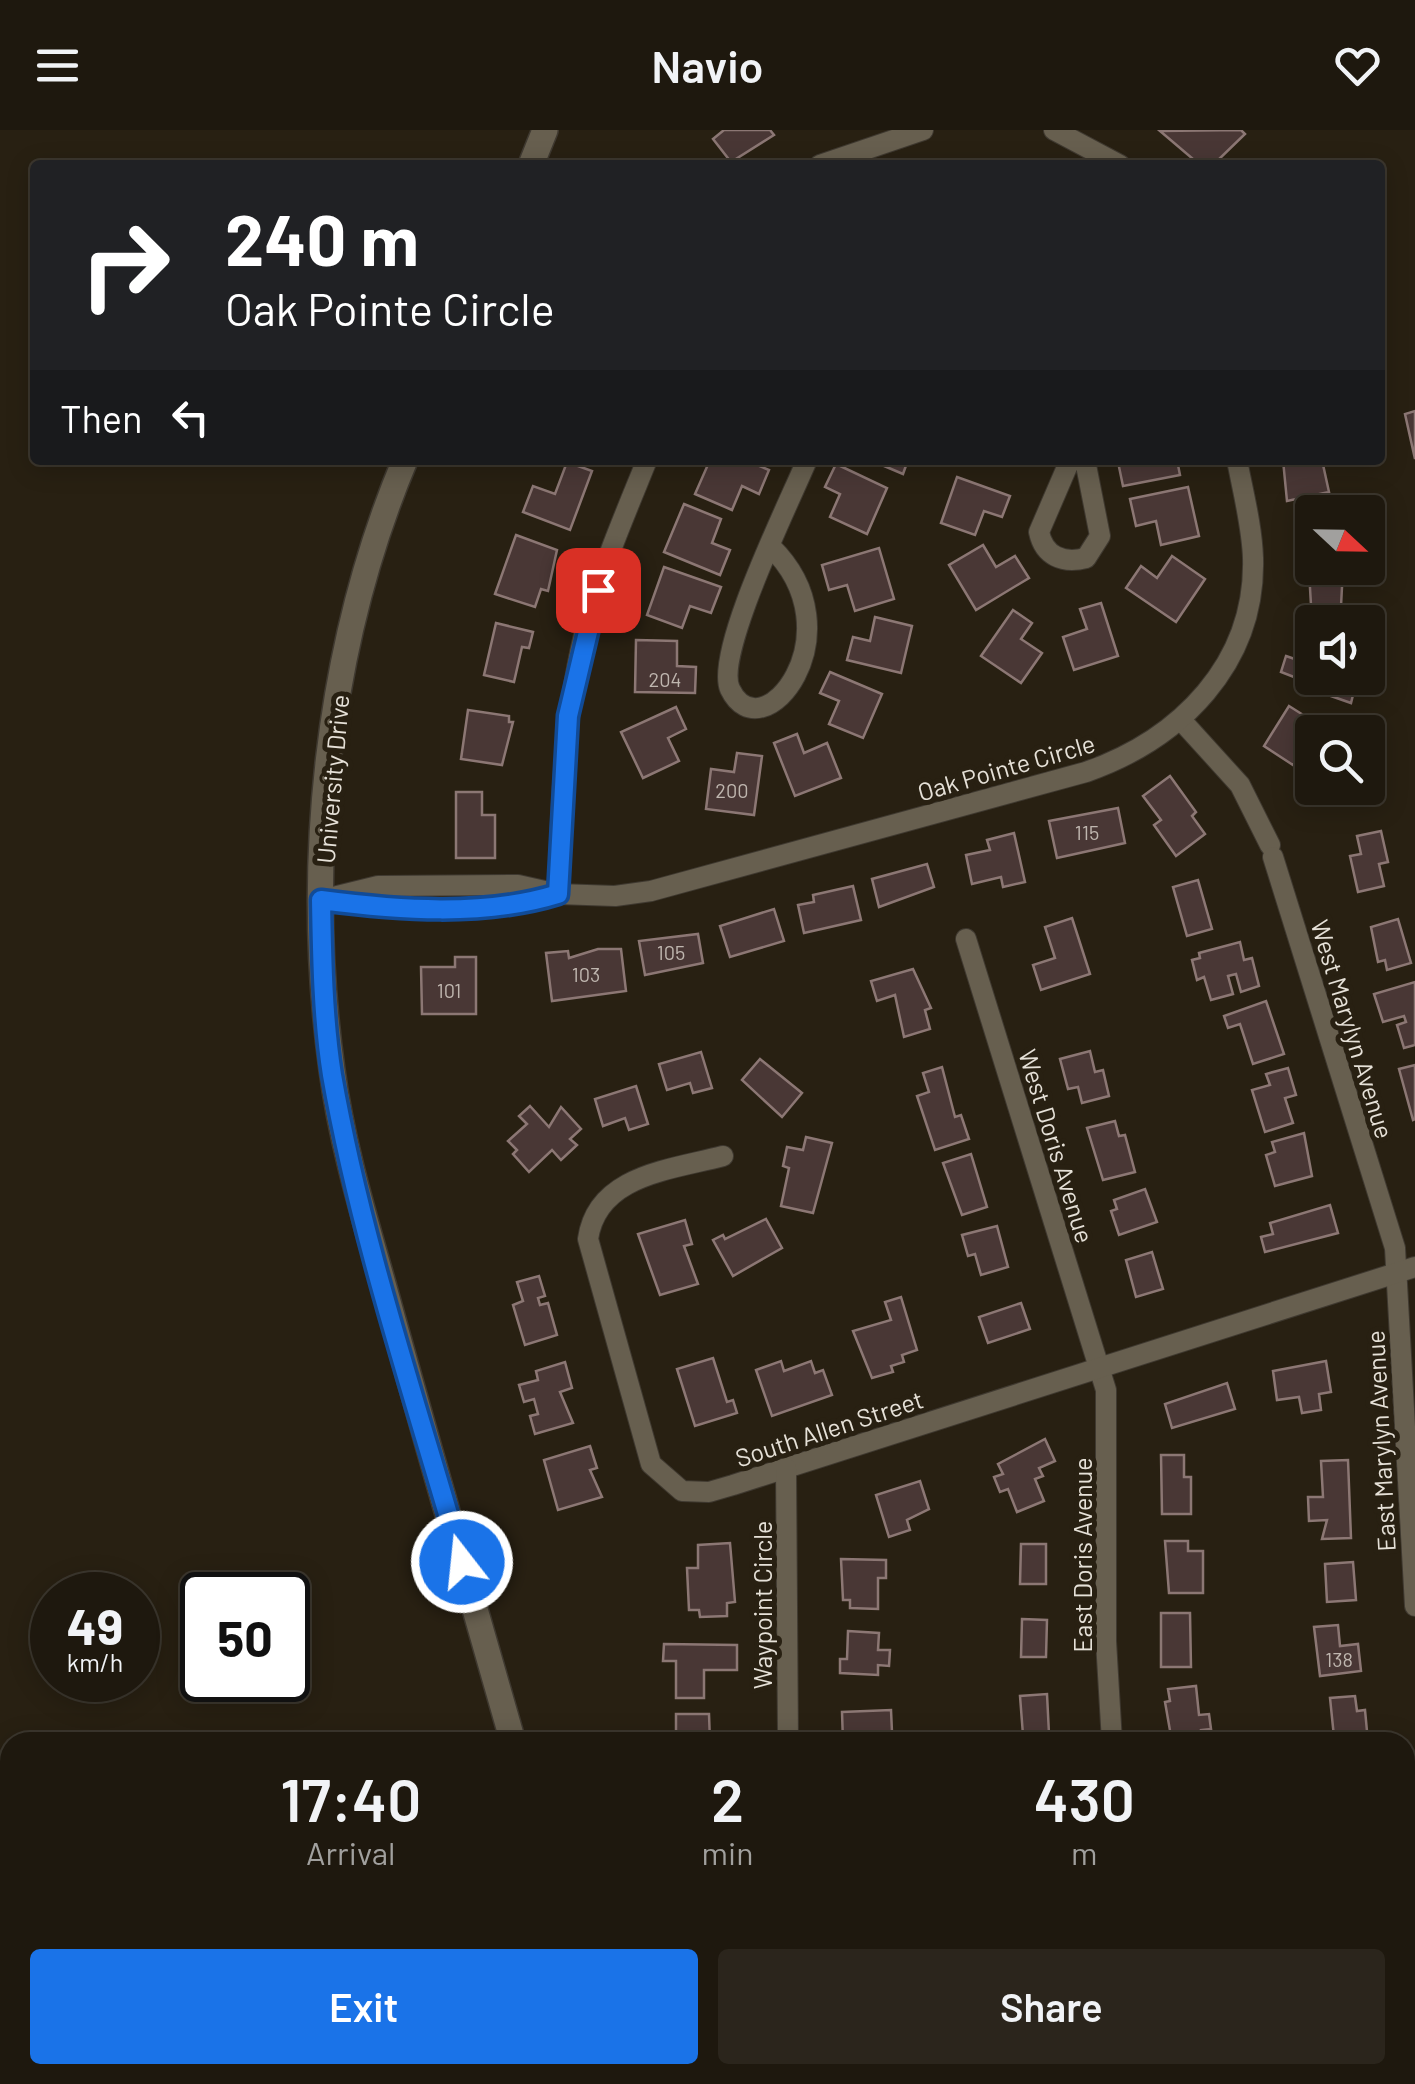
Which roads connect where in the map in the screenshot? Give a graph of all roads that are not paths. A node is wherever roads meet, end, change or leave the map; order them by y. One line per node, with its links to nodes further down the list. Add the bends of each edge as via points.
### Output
1 (546, 130): 4 (main road)
2 (923, 130): 5 (street)
3 (1054, 130): 6 (street)
4 (533, 160)
5 (835, 160)
6 (1111, 160)
7 (403, 465): 16 (main road, University Drive, via 363,581 340,688)
8 (645, 465): 15 (street, via 606,563 578,662 563,768)
9 (805, 465): 13 (street)
10 (1068, 465): 11 (street, via 1039,532 1048,552 1071,561 1091,554 1100,536)
11 (1086, 465)
12 (1237, 465): 14 (street, Oak Pointe Circle, via 1253,554 1252,590 1225,667)
13 (771, 547): 13 (street, via 800,584 808,627 784,694 757,708 736,699 726,668)
14 (1182, 720): 15 (street, Oak Pointe Circle, via 1112,763 1016,792 686,884 615,896); 19 (street, West Marylyn Avenue, via 1240,785 1271,851)
15 (558, 894): 16 (street, Oak Pointe Circle, via 518,885 378,886)
16 (321, 900): 23 (main road, University Drive, via 325,1004 339,1107)
17 (966, 939): 20 (street, West Doris Avenue)
18 (723, 1156): 21 (street, South Allen Street, via 609,1194 590,1226 590,1256 644,1446 661,1476 682,1491 708,1492)
19 (1405, 1270): 20 (street, South Allen Street); 22 (street, East Marylyn Avenue)
20 (1101, 1368): 21 (street, South Allen Street); 25 (street, East Doris Avenue)
21 (786, 1468): 24 (street, Waypoint Circle)
22 (1415, 1606)
23 (510, 1732)
24 (788, 1732)
25 (1111, 1732)

